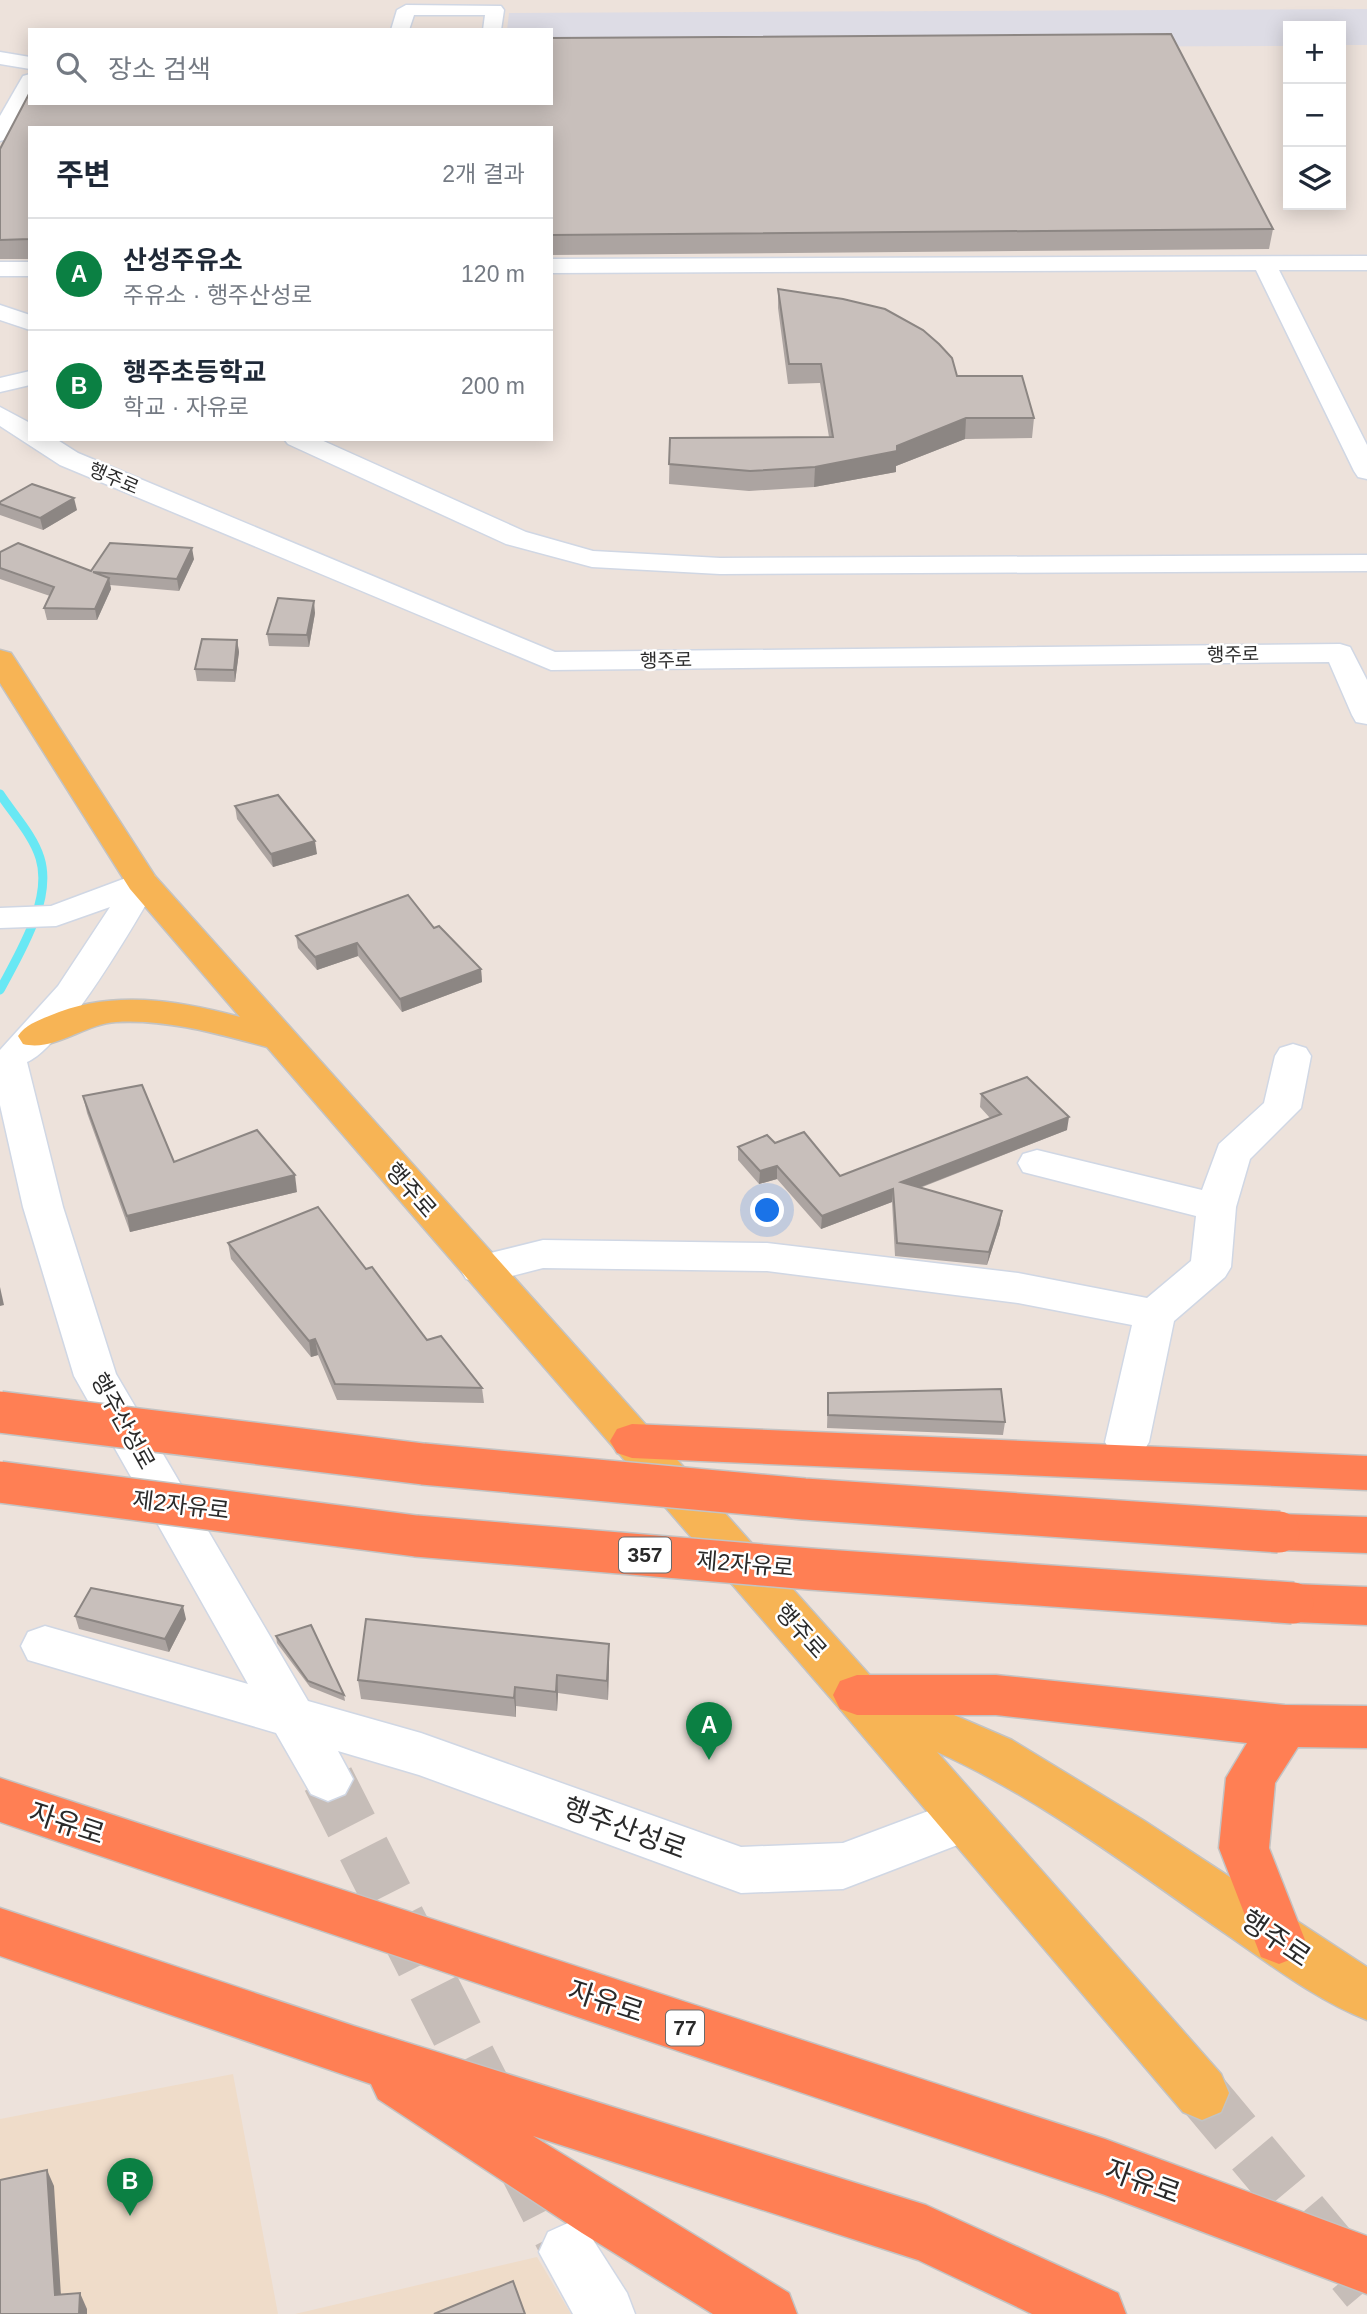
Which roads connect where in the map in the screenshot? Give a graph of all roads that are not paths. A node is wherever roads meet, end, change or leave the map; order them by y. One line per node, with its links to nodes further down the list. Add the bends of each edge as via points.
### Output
1 (401, 28): 2 (street, via 406,10 495,10)
2 (492, 28)
3 (28, 57): 4 (street)
4 (0, 58): 5 (street)
5 (28, 63)
6 (28, 84): 7 (street)
7 (0, 135)
8 (1264, 264): 9 (street); 10 (street); 21 (street)
9 (1367, 264)
10 (553, 266)
11 (0, 269): 12 (street)
12 (28, 269)
13 (0, 312): 14 (street)
14 (28, 323)
15 (28, 378): 16 (street)
16 (0, 385)
17 (0, 415): 18 (street)
18 (28, 433)
19 (41, 441): 24 (street, 행주로, via 69,459 551,661 1340,653)
20 (301, 441): 22 (street, via 516,538 592,559 720,566)
21 (1367, 471)
22 (1367, 563)
23 (0, 659): 25 (main road, 행주로)
24 (1367, 715)
25 (142, 882): 26 (street, via 56,916); 27 (main road, 행주로); 28 (street, via 97,957)
26 (0, 918)
27 (276, 1038): 28 (main road, via 188,1015 122,1010 89,1014); 32 (main road, 행주로)
28 (15, 1055): 43 (street, 행주산성로, via 43,1207 95,1377)
29 (1293, 1056): 31 (street, via 1282,1108 1233,1153)
30 (1037, 1163): 31 (street)
31 (1216, 1207): 33 (street, via 1211,1267)
32 (480, 1269): 33 (street, via 543,1254 767,1257 1018,1288); 35 (main road, 행주로)
33 (1155, 1314): 36 (street)
34 (0, 1412): 39 (highway, bridge, via 424,1464 804,1499)
35 (632, 1441): 37 (highway); 42 (main road, 행주로)
36 (1127, 1442)
37 (1367, 1473)
38 (0, 1482): 40 (highway, 제2자유로 / 357, bridge, via 416,1536 810,1569)
39 (1367, 1535)
40 (1367, 1606)
41 (46, 1646): 43 (street, 행주산성로)
42 (858, 1695): 44 (highway, via 996,1695); 48 (main road, 행주로); 50 (main road, 행주로, via 995,1755)
43 (291, 1715): 46 (street, 행주산성로); 48 (street, 행주산성로, via 421,1754 741,1870 844,1866)
44 (1285, 1726): 45 (highway); 50 (highway, via 1251,1778 1244,1848)
45 (1367, 1727)
46 (328, 1779)
47 (0, 1800): 55 (highway, 자유로 / 77, via 1105,2166)
48 (963, 1820): 53 (main road, 행주로)
49 (0, 1932): 52 (highway)
50 (1279, 1940): 51 (main road, 행주로)
51 (1367, 1995)
52 (354, 2052): 57 (highway); 58 (highway, via 926,2234)
53 (1202, 2092)
54 (568, 2252): 56 (street)
55 (1367, 2265)
56 (606, 2314)
57 (768, 2314)
58 (1097, 2314)

